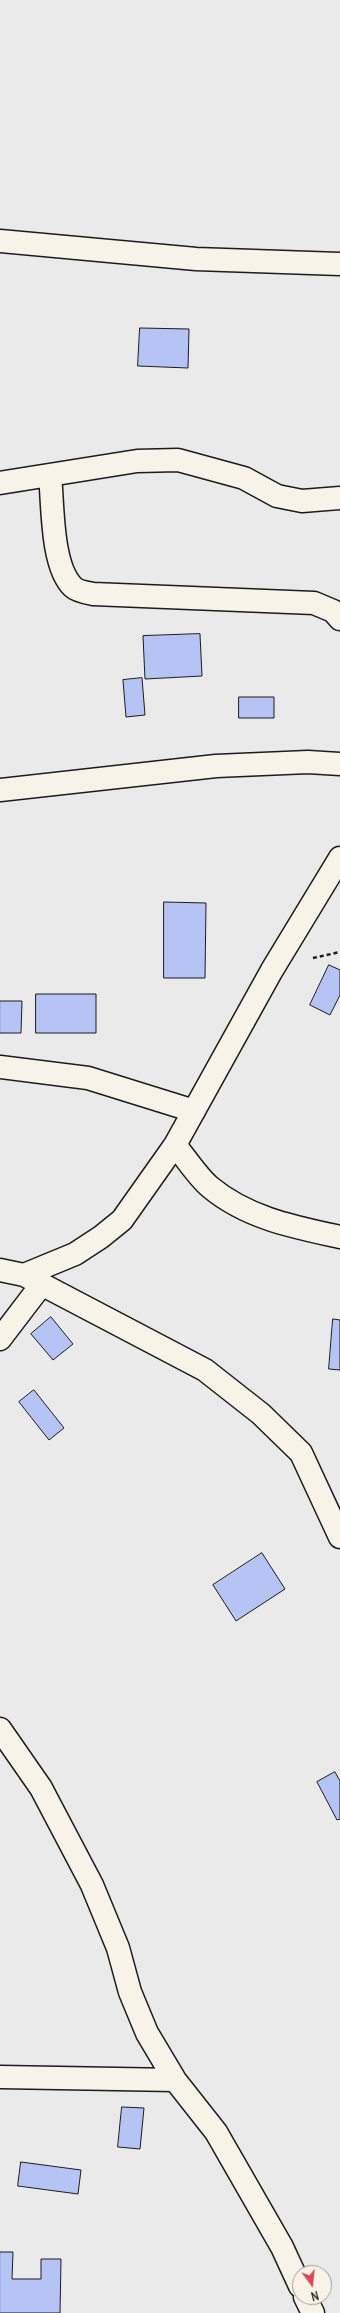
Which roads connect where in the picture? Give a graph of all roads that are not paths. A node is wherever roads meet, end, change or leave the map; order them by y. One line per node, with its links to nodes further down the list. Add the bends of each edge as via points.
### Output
1 (0, 241): 2 (street, via 196,259)
2 (340, 264)
3 (50, 475): 4 (street); 5 (street, via 137,461 178,460 244,478 277,496 302,500); 6 (street, via 58,556 64,575 74,588 93,594 314,603 333,611)
4 (0, 483)
5 (340, 498)
6 (340, 618)
7 (340, 764): 8 (street, via 308,762 216,766)
8 (0, 790)
9 (340, 858): 11 (street, via 272,970)
10 (0, 1067): 11 (street, via 88,1078)
11 (194, 1111): 12 (street)
12 (175, 1145): 13 (street, via 209,1186 238,1206 267,1220); 15 (street, via 122,1220 101,1237)
13 (340, 1236)
14 (0, 1270): 15 (street)
15 (33, 1279): 16 (street); 17 (street, via 206,1370 261,1414 301,1453)
16 (0, 1339)
17 (340, 1537)
18 (0, 1729): 20 (street, via 41,1788 92,1885 118,1948 130,1992 147,2033)
19 (0, 2077): 20 (street)
20 (175, 2080): 21 (street, via 216,2132)
21 (292, 2269)

